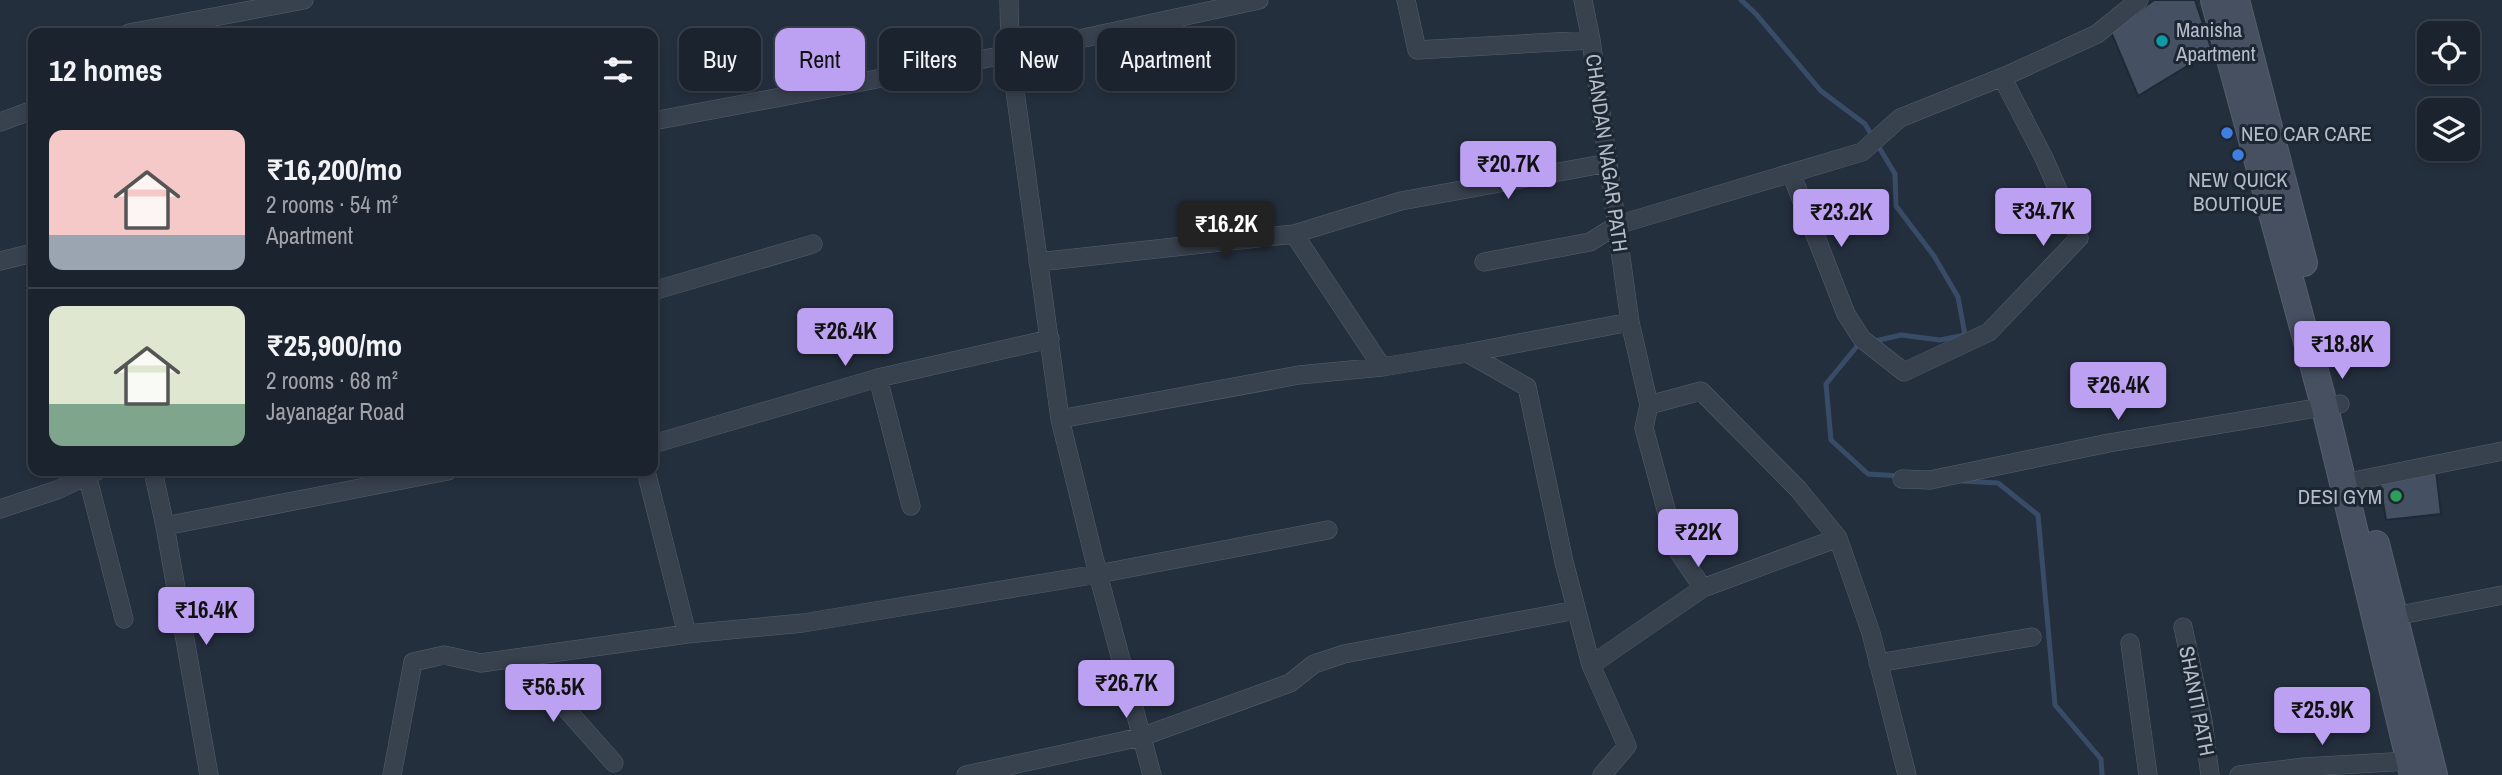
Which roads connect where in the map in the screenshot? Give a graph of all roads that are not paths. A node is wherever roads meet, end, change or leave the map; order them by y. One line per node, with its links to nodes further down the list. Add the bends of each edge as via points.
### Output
1 (303, 0): 9 (street)
2 (1009, 0): 10 (street)
3 (1259, 0): 11 (street)
4 (1406, 0): 12 (street, CHANDAN NAGAR PATH, via 1417,50)
5 (1583, 0): 12 (street)
6 (2139, 0): 14 (street, via 2098,34)
7 (2214, 0): 35 (street)
8 (2236, 0): 35 (street)
9 (155, 28)
10 (1010, 28)
11 (1083, 38)
12 (1591, 40): 19 (street, CHANDAN NAGAR PATH)
13 (995, 57): 17 (street)
14 (2002, 77): 20 (street, via 1900,118 1862,152); 20 (street, via 2079,238 1989,332 1905,372 1862,340 1846,314)
15 (1015, 91): 26 (street)
16 (28, 112): 18 (street)
17 (658, 120)
18 (0, 122)
19 (1608, 163): 21 (street, CHANDAN NAGAR PATH); 22 (street, via 1401,201)
20 (1791, 173): 21 (street)
21 (1616, 225): 27 (street, via 1590,242); 29 (street, CHANDAN NAGAR PATH)
22 (1294, 234): 26 (street); 32 (street)
23 (813, 244): 28 (street)
24 (28, 254): 25 (street)
25 (0, 261)
26 (1038, 262): 30 (street)
27 (1484, 262)
28 (658, 290)
29 (1630, 322): 31 (street); 34 (street, CHANDAN NAGAR PATH)
30 (1050, 339): 33 (street); 36 (street)
31 (1467, 353): 32 (street); 54 (street, via 1527,387)
32 (1382, 367): 36 (street, via 1299,375)
33 (878, 378): 37 (street); 46 (street)
34 (1649, 405): 50 (street, via 1701,391 1798,489); 52 (street, CHANDAN NAGAR PATH, via 1644,428 1676,550)
35 (2332, 406): 44 (street, via 2109,443 1930,480); 45 (street); 55 (street)
36 (1060, 419): 51 (street)
37 (658, 443)
38 (2502, 451): 45 (street)
39 (86, 476): 47 (street)
40 (93, 476): 56 (street)
41 (154, 476): 48 (street)
42 (422, 476): 48 (street)
43 (647, 476): 58 (street)
44 (1902, 479)
45 (2359, 480): 55 (street)
46 (911, 506)
47 (0, 509)
48 (165, 526): 67 (street)
49 (1328, 530): 51 (street)
50 (1838, 538): 52 (street); 62 (street)
51 (1098, 574): 58 (street, via 803,623); 64 (street)
52 (1703, 588): 63 (street)
53 (2502, 595): 55 (street)
54 (1576, 610): 63 (street); 64 (street, via 1344,654 1314,664 1290,683)
55 (2385, 618): 66 (street); 76 (street)
56 (124, 619)
57 (2183, 627): 74 (street, SHANTI PATH)
58 (687, 634): 61 (street)
59 (2032, 638): 62 (street)
60 (2130, 643): 73 (street)
61 (521, 658): 65 (street); 68 (street, via 481,663 444,655 413,662)
62 (1878, 663): 72 (street)
63 (1591, 665): 71 (street, via 1626,746)
64 (1141, 737): 69 (street); 70 (street)
65 (614, 763)
66 (2411, 768): 75 (street, via 2304,767)
67 (209, 775)
68 (392, 775)
69 (966, 775)
70 (1152, 775)
71 (1602, 775)
72 (1907, 775)
73 (2148, 775)
74 (2210, 775)
75 (2239, 775)
76 (2434, 775)

